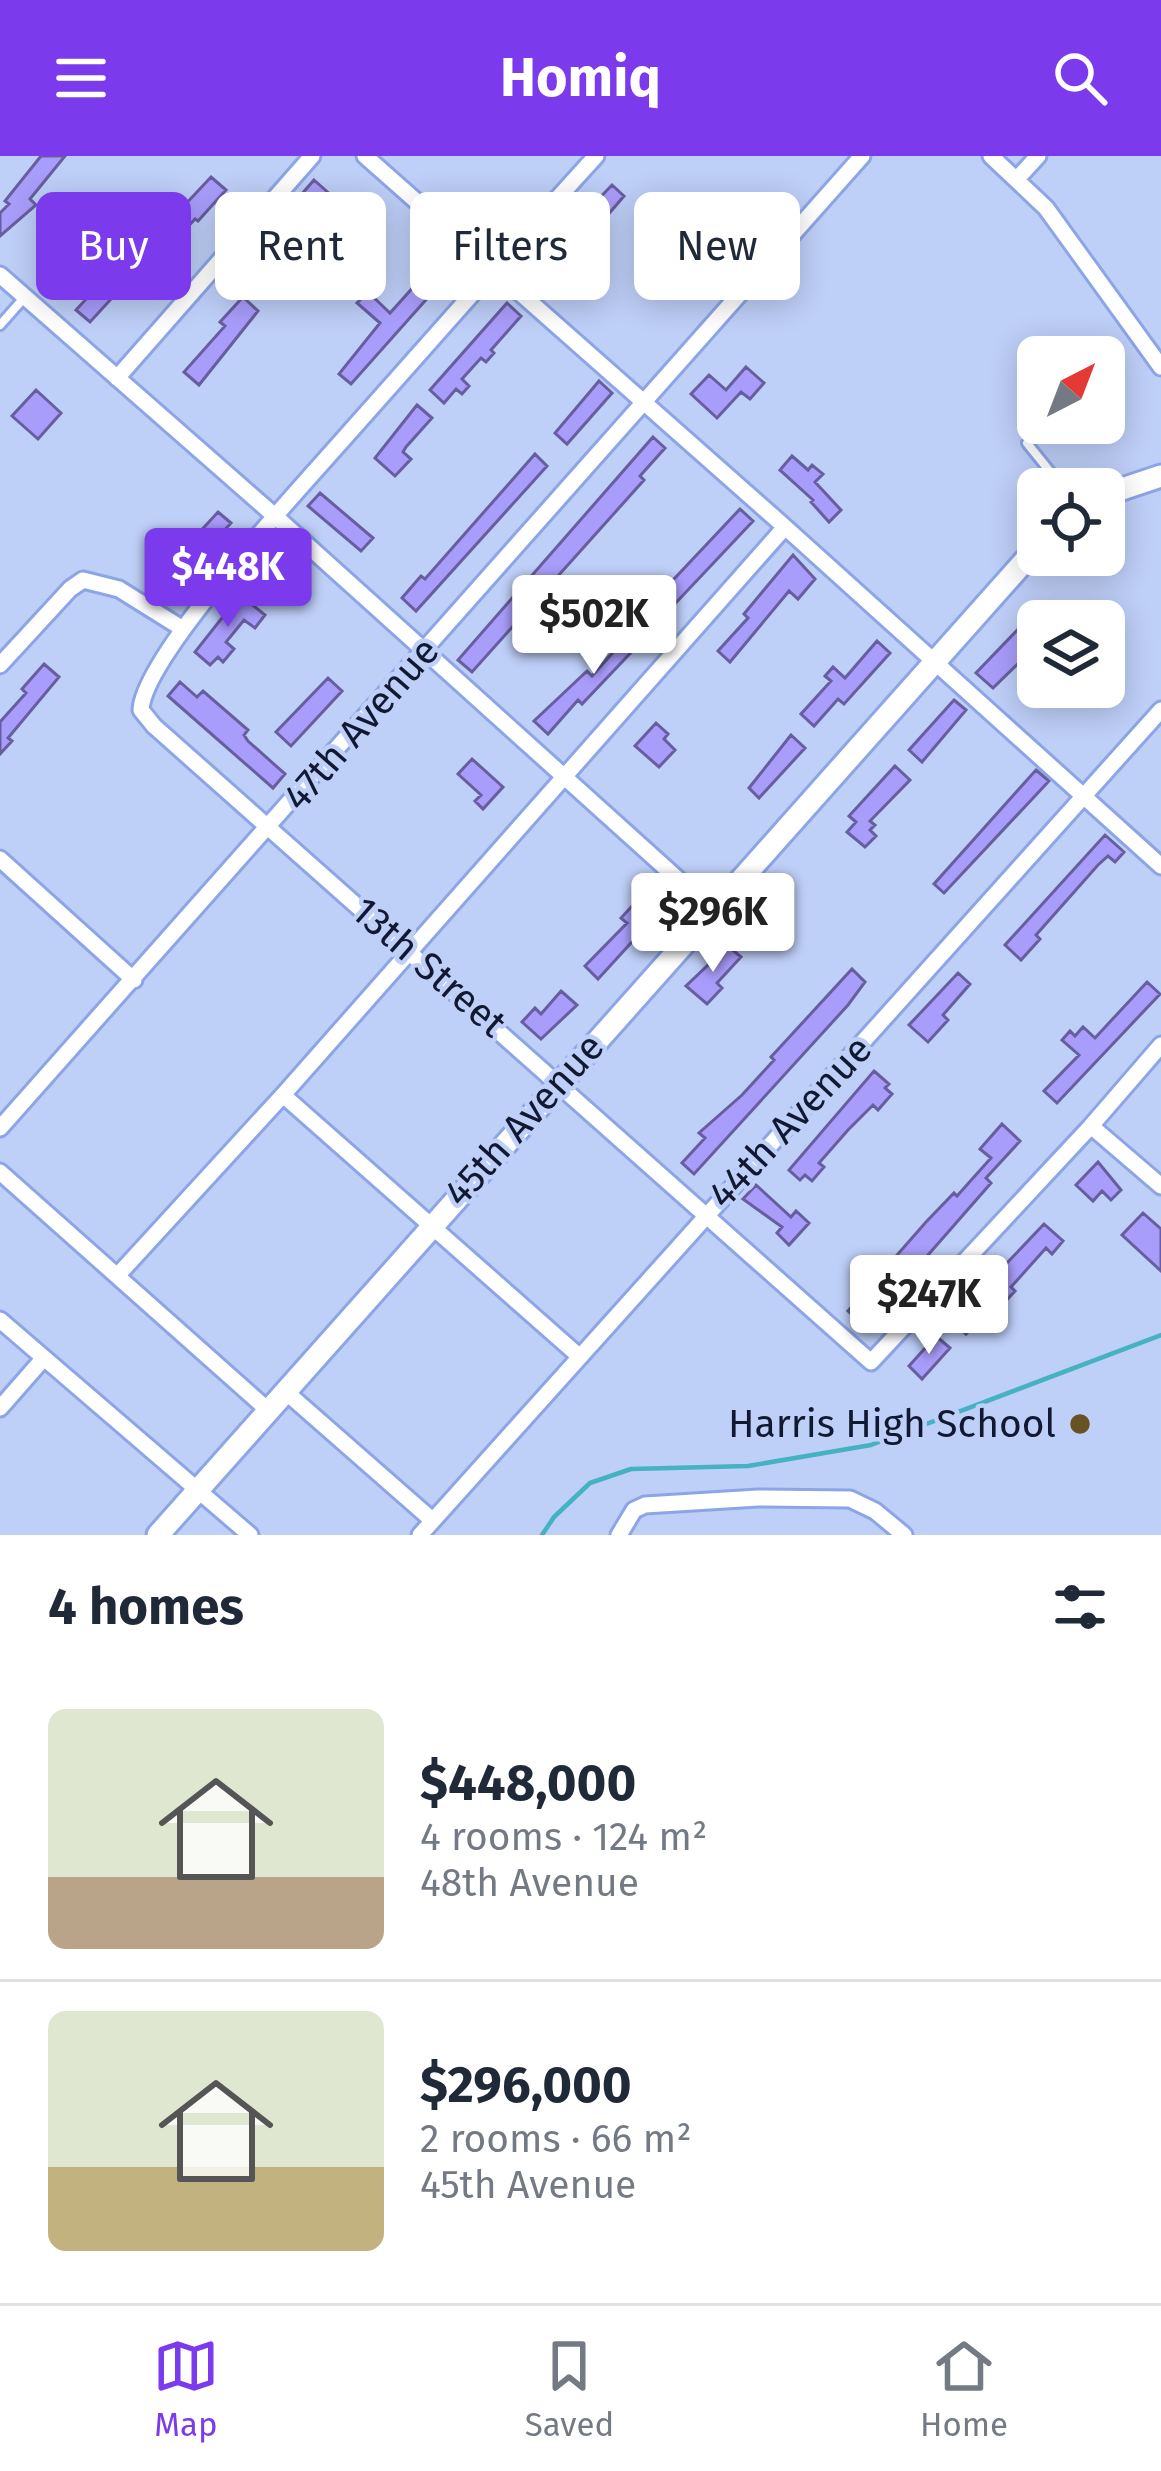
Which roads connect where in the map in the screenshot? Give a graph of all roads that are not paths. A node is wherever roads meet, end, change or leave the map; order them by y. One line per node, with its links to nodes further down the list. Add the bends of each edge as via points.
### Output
1 (312, 156): 16 (street)
2 (365, 156): 9 (street)
3 (596, 156): 8 (street)
4 (862, 156): 17 (street, 47th Avenue)
5 (991, 156): 7 (street)
6 (1038, 156): 7 (street)
7 (1017, 179): 15 (street)
8 (563, 192)
9 (410, 196)
10 (0, 275): 11 (street)
11 (25, 297): 14 (lane); 16 (street)
12 (467, 300): 22 (street)
13 (527, 300): 17 (street)
14 (0, 325)
15 (1161, 367)
16 (118, 378): 22 (street)
17 (644, 405): 23 (street); 26 (street, 47th Avenue)
18 (1028, 444): 19 (lane)
19 (1047, 468)
20 (1161, 476): 21 (street)
21 (1125, 488)
22 (276, 517): 25 (street); 26 (street)
23 (785, 526): 27 (street); 30 (street)
24 (1017, 571): 27 (street, 45th Avenue)
25 (183, 629): 28 (street, via 118,589 83,580); 32 (street, 13th Street, via 141,696 141,710)
26 (425, 652): 30 (street); 32 (street, 47th Avenue)
27 (936, 662): 31 (street); 35 (street, 45th Avenue)
28 (0, 665)
29 (1161, 710): 31 (street, 44th Avenue)
30 (563, 776): 35 (street); 36 (street)
31 (1085, 794): 34 (street); 45 (street, 44th Avenue)
32 (270, 827): 36 (street, 13th Street); 37 (street, 47th Avenue)
33 (0, 859): 37 (street)
34 (1161, 866)
35 (711, 909): 39 (street, 45th Avenue)
36 (410, 950): 39 (street, 13th Street); 40 (street)
37 (134, 980): 42 (street, 47th Avenue)
38 (1161, 1045): 41 (street)
39 (559, 1081): 45 (street, 13th Street); 46 (street, 45th Avenue)
40 (283, 1095): 46 (street); 47 (street)
41 (1091, 1126): 44 (street); 45 (street, 13th Street, via 871,1362)
42 (0, 1127)
43 (0, 1172): 47 (street)
44 (1161, 1186)
45 (706, 1213): 49 (street, 44th Avenue)
46 (429, 1226): 49 (street); 51 (street, 45th Avenue)
47 (117, 1276): 53 (street)
48 (0, 1320): 50 (street)
49 (580, 1357): 55 (street, 44th Avenue)
50 (43, 1359): 52 (street); 54 (street)
51 (286, 1392): 53 (street, 45th Avenue); 55 (street)
52 (0, 1408)
53 (269, 1411): 54 (street, 45th Avenue)
54 (198, 1489): 56 (street, 45th Avenue); 57 (street)
55 (433, 1520): 58 (street, 44th Avenue)
56 (158, 1535)
57 (250, 1535)
58 (420, 1535)
59 (620, 1535): 60 (street, via 645,1505 758,1498 850,1499)
60 (904, 1535)

